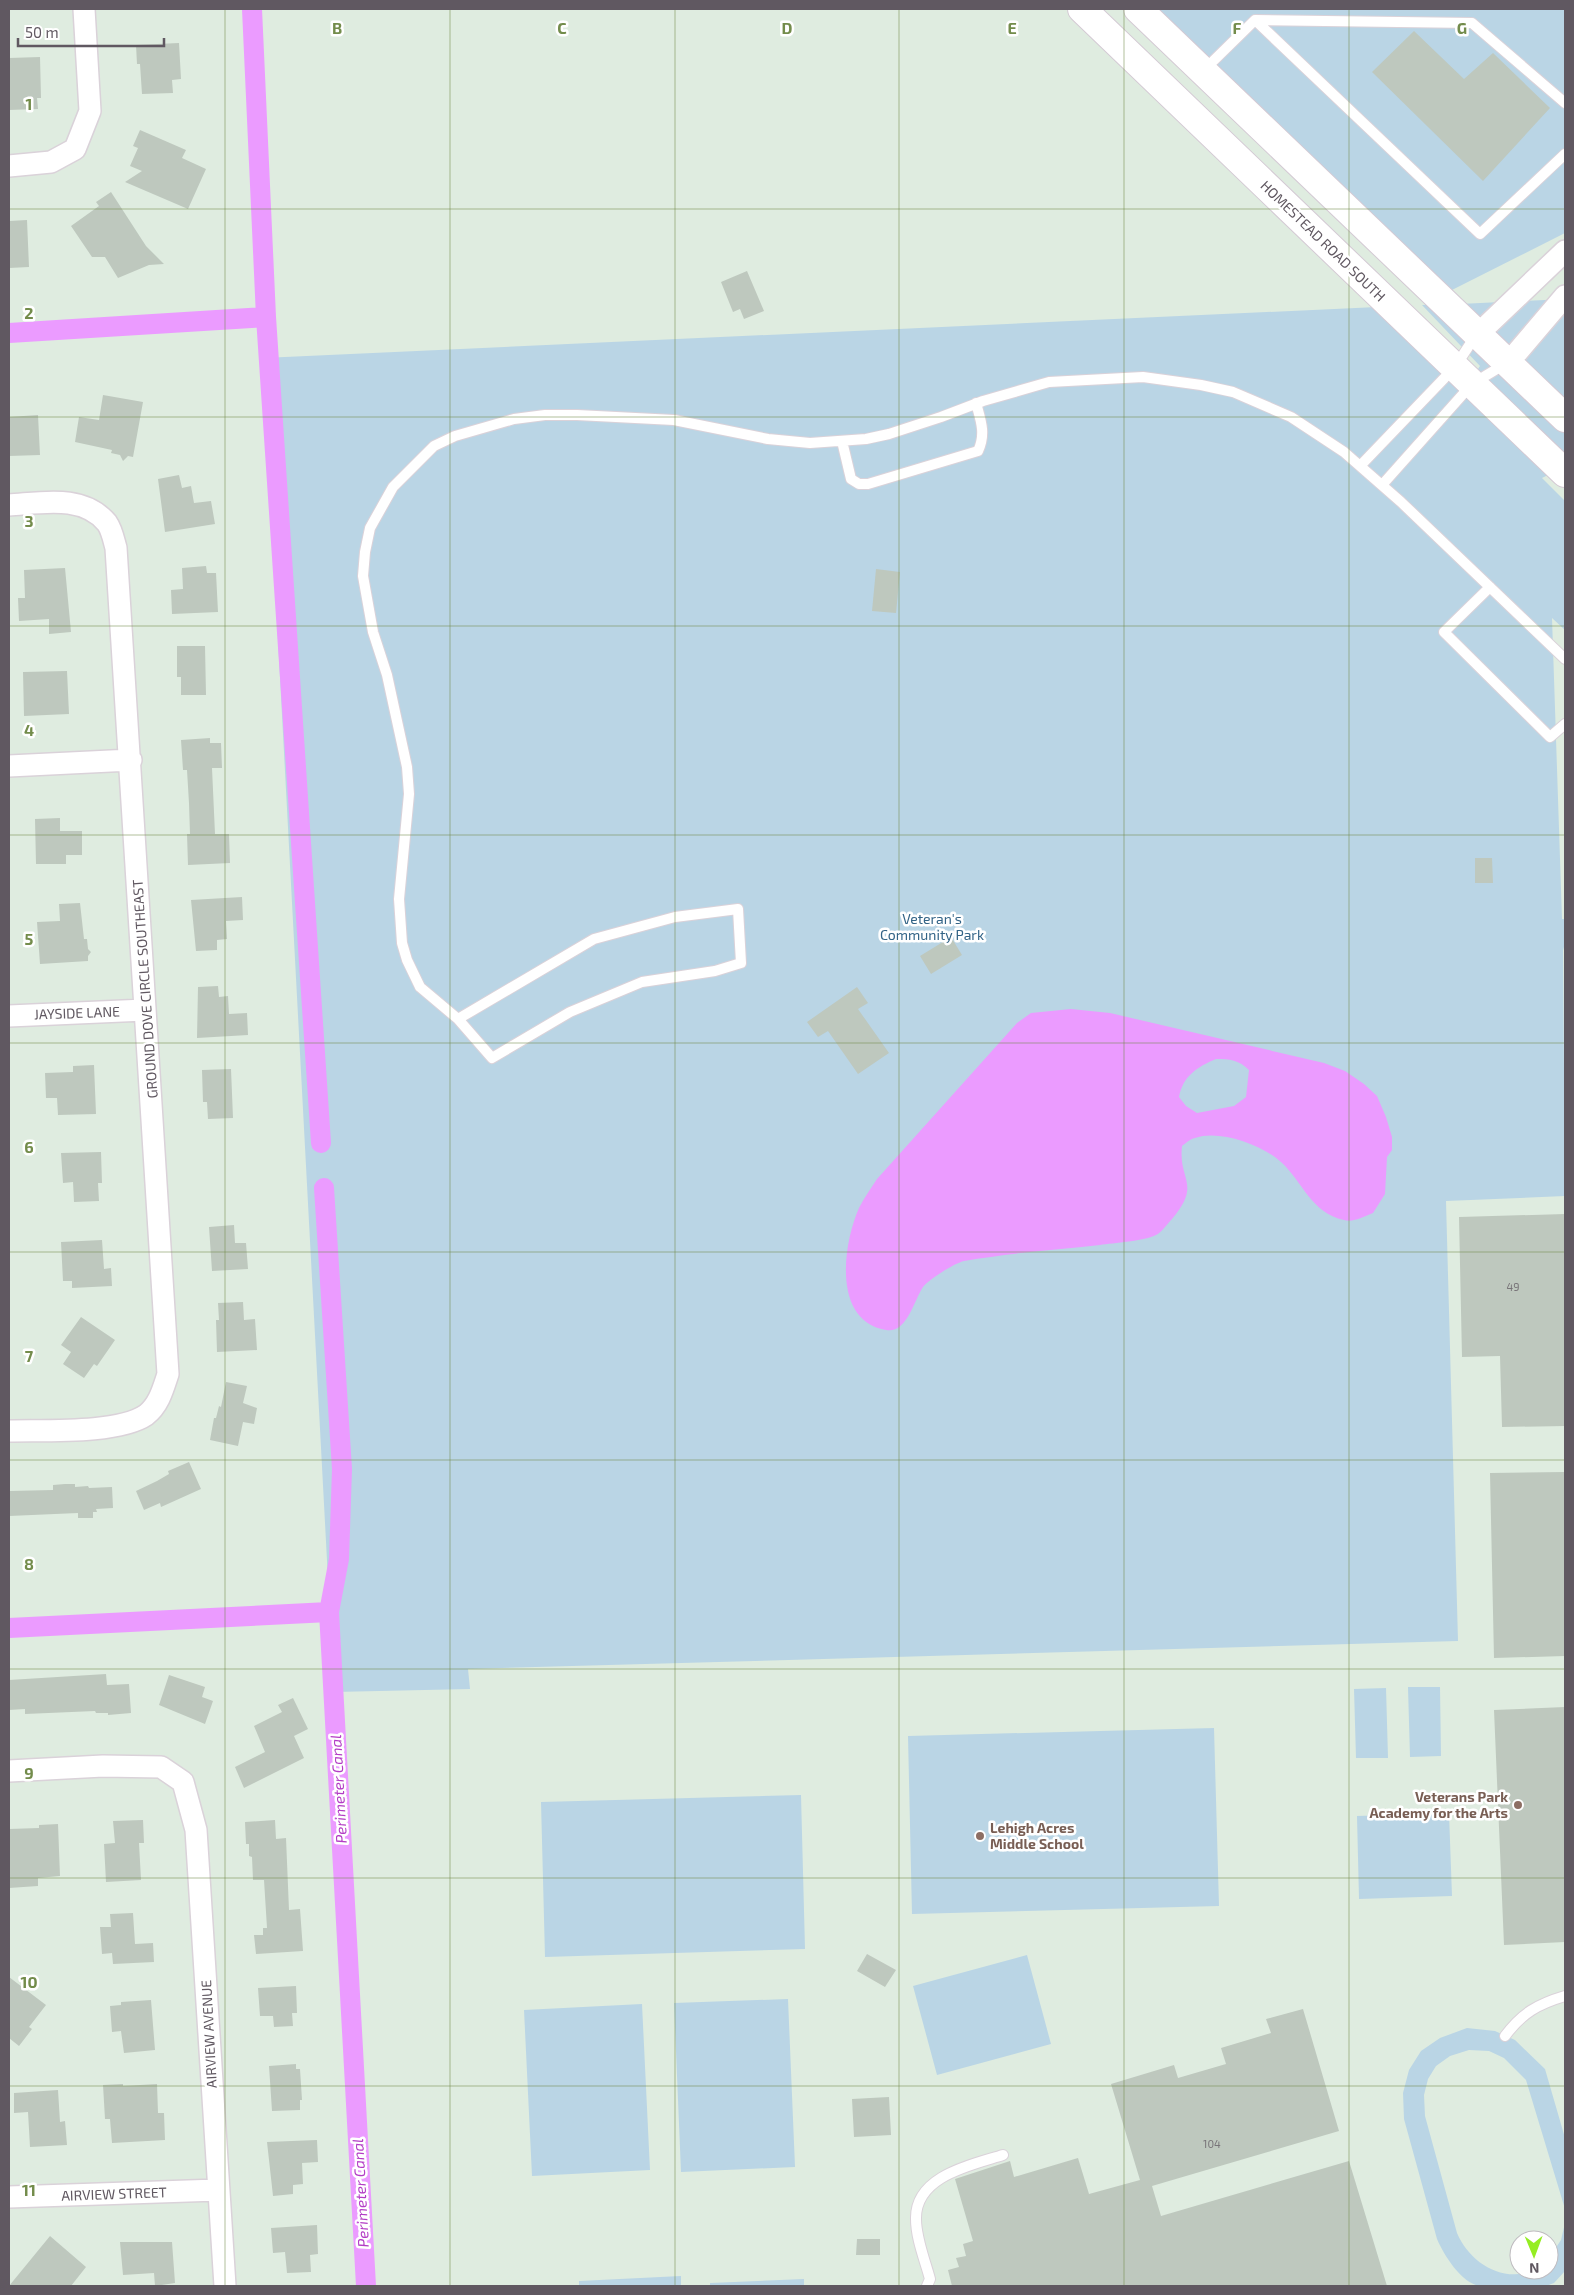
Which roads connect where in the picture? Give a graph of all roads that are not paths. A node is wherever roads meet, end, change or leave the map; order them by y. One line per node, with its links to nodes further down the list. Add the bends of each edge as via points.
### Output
1 (84, 9): 8 (street, via 90,110 75,149 51,162)
2 (1082, 9): 13 (main road, HOMESTEAD ROAD SOUTH)
3 (1138, 9): 5 (main road)
4 (1256, 20): 5 (lane); 6 (lane, via 1472,23); 7 (lane, via 1480,234)
5 (1203, 71): 11 (main road)
6 (1565, 103)
7 (1565, 154)
8 (9, 166)
9 (1565, 251): 11 (street)
10 (1565, 296): 12 (street)
11 (1477, 335): 12 (main road); 13 (lane)
12 (1508, 363): 13 (lane); 15 (main road)
13 (1464, 375): 17 (lane); 18 (main road, HOMESTEAD ROAD SOUTH); 19 (lane)
14 (976, 403): 16 (lane, via 889,434); 16 (lane, via 983,428 978,451 868,484 858,484 852,479); 17 (lane, via 1049,382 1115,377 1168,380 1233,392 1291,417)
15 (1565, 418)
16 (842, 441): 28 (lane, via 810,443 768,438 674,420 633,416 544,414 455,436 434,446 393,487 370,528 363,576 373,632 387,675 407,766 409,794 399,899 402,942 420,987)
17 (1360, 466): 19 (lane)
18 (1565, 473)
19 (1382, 485): 21 (lane)
20 (9, 505): 24 (street, GROUND DOVE CIRCLE SOUTHEAST, via 68,502 93,509 108,524 116,548)
21 (1490, 587): 22 (lane); 23 (lane, via 1444,632 1550,736)
22 (1565, 659)
23 (1565, 724)
24 (131, 760): 25 (street); 26 (street, GROUND DOVE CIRCLE SOUTHEAST)
25 (9, 766)
26 (145, 1010): 27 (street, JAYSIDE LANE); 29 (street, GROUND DOVE CIRCLE SOUTHEAST, via 168,1374 161,1397 147,1414 129,1424 105,1428)
27 (9, 1016)
28 (458, 1019): 28 (lane, via 594,939 675,917 738,909 741,963 715,972 642,982 570,1012 492,1058)
29 (9, 1431)
30 (9, 1772): 34 (street, AIRVIEW AVENUE, via 103,1766 161,1767 183,1782 196,1830)
31 (1565, 1996): 32 (lane, via 1518,2018)
32 (1505, 2036)
33 (1003, 2155): 37 (lane, via 945,2176 919,2198 916,2219 930,2279)
34 (218, 2190): 35 (street, AIRVIEW STREET); 36 (street, AIRVIEW AVENUE)
35 (9, 2197)
36 (225, 2286)
37 (927, 2286)

